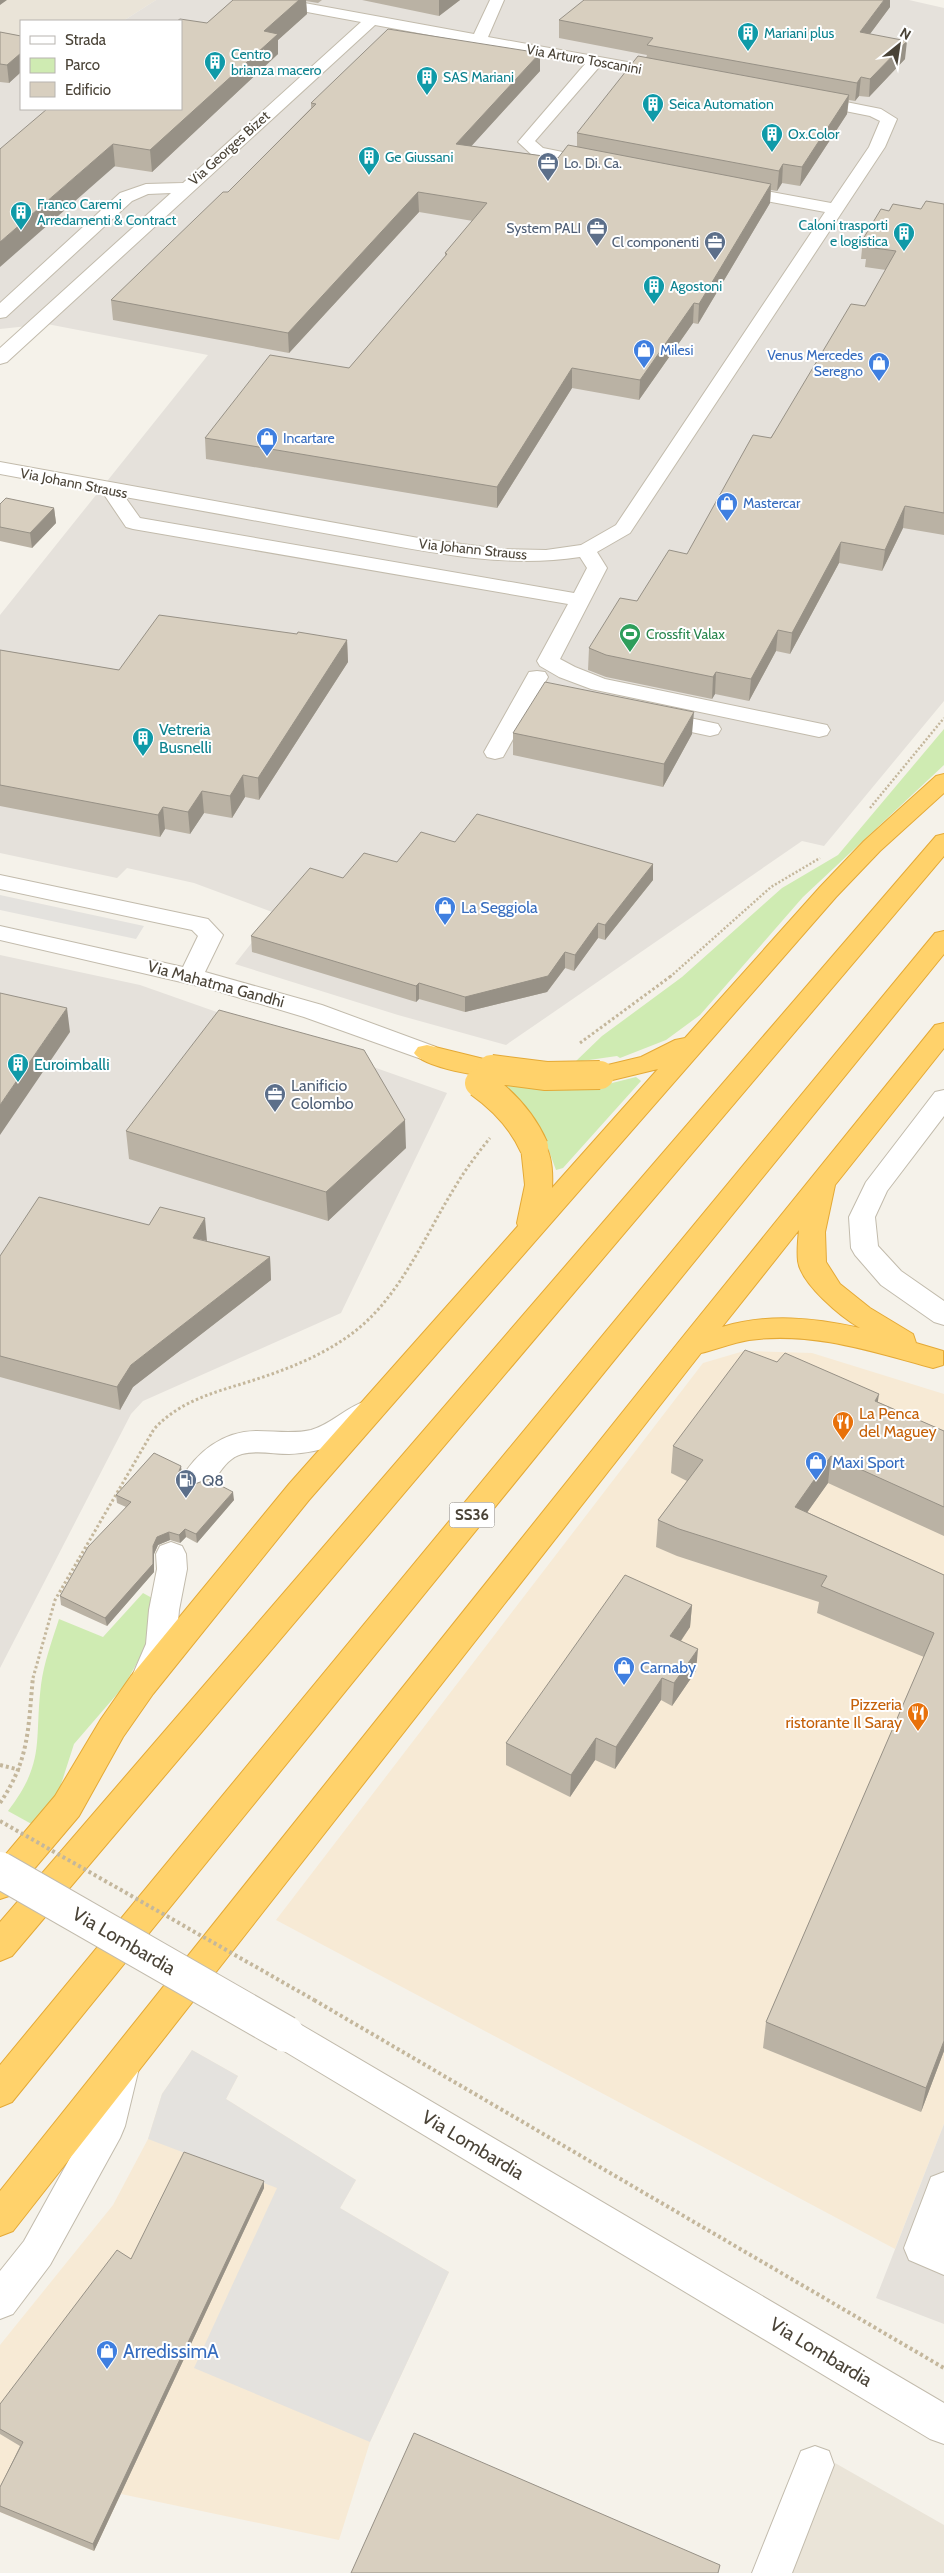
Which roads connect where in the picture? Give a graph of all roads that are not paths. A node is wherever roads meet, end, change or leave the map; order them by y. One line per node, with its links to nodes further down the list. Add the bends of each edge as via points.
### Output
1 (264, 0): 3 (street, Via Arturo Toscanini)
2 (497, 0): 4 (street)
3 (371, 21): 4 (street, Via Arturo Toscanini); 9 (street, Via Georges Bizet)
4 (479, 40): 5 (street, Via Arturo Toscanini)
5 (596, 62): 6 (street, Via Arturo Toscanini); 8 (street, via 526,142 538,152)
6 (682, 77)
7 (797, 97): 11 (street, via 875,112 889,119 877,147)
8 (608, 167)
9 (185, 188): 12 (street, via 146,189 126,197); 14 (street, Via Georges Bizet)
10 (722, 188): 11 (street)
11 (836, 209): 18 (street, Via Johann Strauss, via 623,529)
12 (0, 313)
13 (0, 325): 14 (street)
14 (29, 332): 15 (street, Via Georges Bizet)
15 (0, 358)
16 (0, 468): 17 (street, Via Johann Strauss)
17 (111, 490): 18 (street, Via Johann Strauss, via 424,545 500,555 546,556); 19 (street, via 133,523)
18 (586, 550): 19 (street, via 598,568)
19 (580, 600): 20 (street)
20 (548, 661): 21 (street); 25 (street, via 599,684)
21 (528, 692): 22 (street); 26 (street)
22 (595, 706)
23 (634, 714): 24 (street)
24 (710, 729)
25 (819, 730)
26 (495, 752)
27 (944, 781): 33 (highway, via 851,867)
28 (944, 841): 49 (highway)
29 (0, 882): 32 (street, via 200,924 211,936)
30 (0, 933): 32 (street, Via Mahatma Gandhi)
31 (944, 938): 51 (highway, SS36)
32 (192, 976): 35 (street, Via Mahatma Gandhi, via 313,1011)
33 (707, 1028): 36 (highway, bridge, via 691,1042 649,1064 600,1075 568,1078); 39 (highway)
34 (944, 1031): 38 (highway)
35 (427, 1053): 36 (highway)
36 (485, 1076): 39 (highway, bridge, via 524,1126 539,1164 537,1205)
37 (944, 1098): 40 (street, via 874,1188 862,1217 865,1248 891,1278)
38 (826, 1179): 41 (highway); 42 (highway, via 812,1232 812,1263 830,1291 860,1315)
39 (517, 1244): 43 (highway)
40 (944, 1314)
41 (691, 1346): 42 (highway, via 749,1330 788,1327 827,1330); 50 (highway)
42 (938, 1360)
43 (385, 1394): 44 (street, via 350,1423 317,1440 243,1443 226,1449); 46 (highway)
44 (195, 1481)
45 (171, 1554): 46 (street, via 172,1569 161,1644)
46 (142, 1685): 48 (highway, via 112,1728 67,1806)
47 (0, 1870): 56 (street, Via Lombardia, bridge, via 286,2034)
48 (0, 1885)
49 (0, 1946)
50 (121, 2068): 53 (highway); 55 (street, via 107,2126 37,2253)
51 (0, 2091)
52 (944, 2189): 54 (street)
53 (0, 2219)
54 (933, 2252)
55 (0, 2301)
56 (944, 2425)
57 (814, 2465): 58 (street)
58 (772, 2573)

